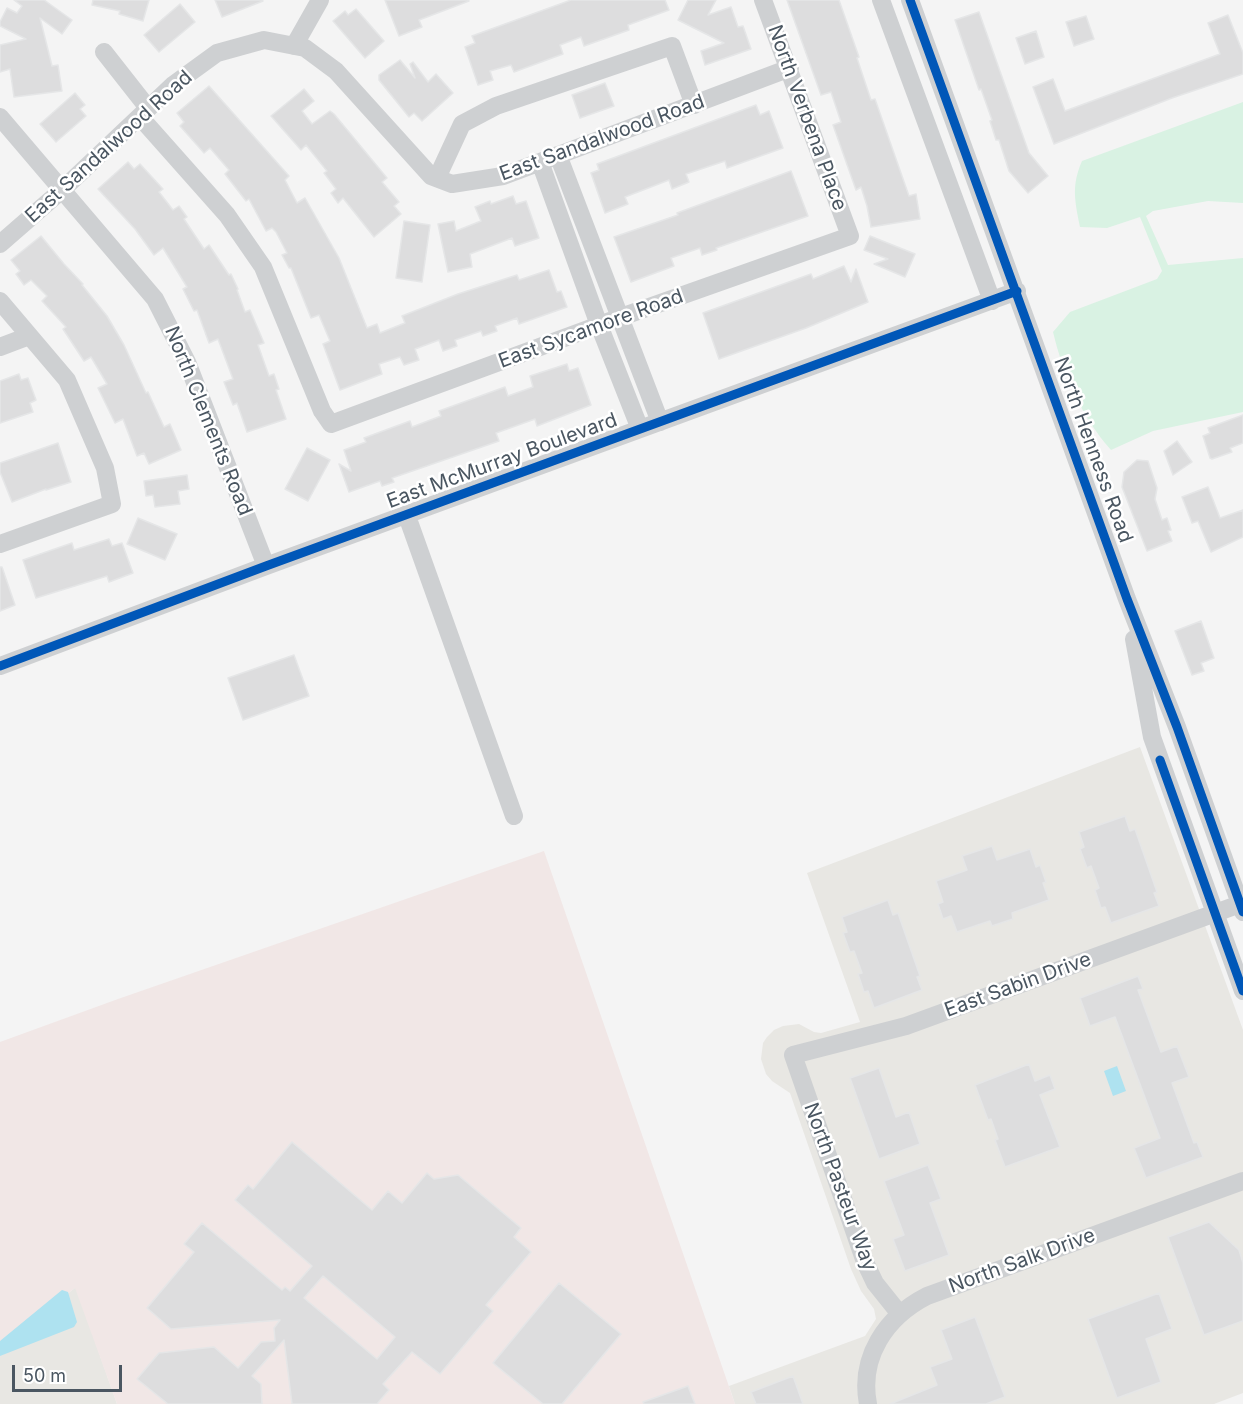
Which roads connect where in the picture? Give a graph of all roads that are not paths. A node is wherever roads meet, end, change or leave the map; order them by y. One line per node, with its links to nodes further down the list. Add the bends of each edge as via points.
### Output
1 (320, 0): 5 (street)
2 (763, 0): 7 (street, North Verbena Place)
3 (881, 0): 19 (street)
4 (910, 0): 17 (street, North Henness Road)
5 (294, 46): 9 (street, East Sandalwood Road, via 264,40 217,53); 13 (street, East Sandalwood Road, via 305,48 336,70 431,176)
6 (104, 52): 9 (street)
7 (790, 68): 8 (street, East Sandalwood Road); 15 (street, North Verbena Place)
8 (694, 105): 11 (street, East Sandalwood Road); 13 (street, via 672,46 496,106 462,124)
9 (144, 112): 14 (street, East Sandalwood Road); 21 (street, East Sycamore Road, via 227,215 263,267 322,411 332,424)
10 (0, 117): 14 (street, North Clements Road)
11 (558, 155): 12 (street, East Sandalwood Road); 20 (street)
12 (540, 162): 13 (street, East Sandalwood Road, via 503,176 452,184); 21 (street)
13 (437, 178)
14 (62, 190): 16 (street, East Sandalwood Road); 28 (street, North Clements Road, via 155,299 187,362)
15 (850, 236): 20 (street, East Sycamore Road)
16 (0, 244)
17 (1017, 291): 19 (street, East McMurray Boulevard); 29 (street, North Henness Road)
18 (0, 301): 22 (street)
19 (992, 301): 24 (street, East McMurray Boulevard)
20 (621, 317): 21 (street, East Sycamore Road); 24 (street)
21 (599, 325): 25 (street)
22 (29, 336): 23 (street); 27 (street, via 67,380 105,468 112,504)
23 (0, 347)
24 (660, 422): 25 (street, East McMurray Boulevard)
25 (640, 429): 26 (street, East McMurray Boulevard)
26 (407, 516): 28 (street, East McMurray Boulevard); 31 (street)
27 (0, 544)
28 (266, 566): 30 (street, East McMurray Boulevard)
29 (1127, 599): 32 (street, North Henness Road); 33 (street, North Henness Road, via 1152,737)
30 (0, 666)
31 (514, 816)
32 (1241, 908): 33 (street, East Sabin Drive)
33 (1214, 913): 34 (street, North Henness Road); 35 (street, East Sabin Drive, via 906,1026)
34 (1243, 991)
35 (793, 1055): 37 (street, North Pasteur Way, via 865,1262 875,1283)
36 (1243, 1181): 37 (street, North Salk Drive, via 927,1296)
37 (899, 1313): 38 (street, North Salk Drive, via 874,1349 867,1372)
38 (868, 1404)

